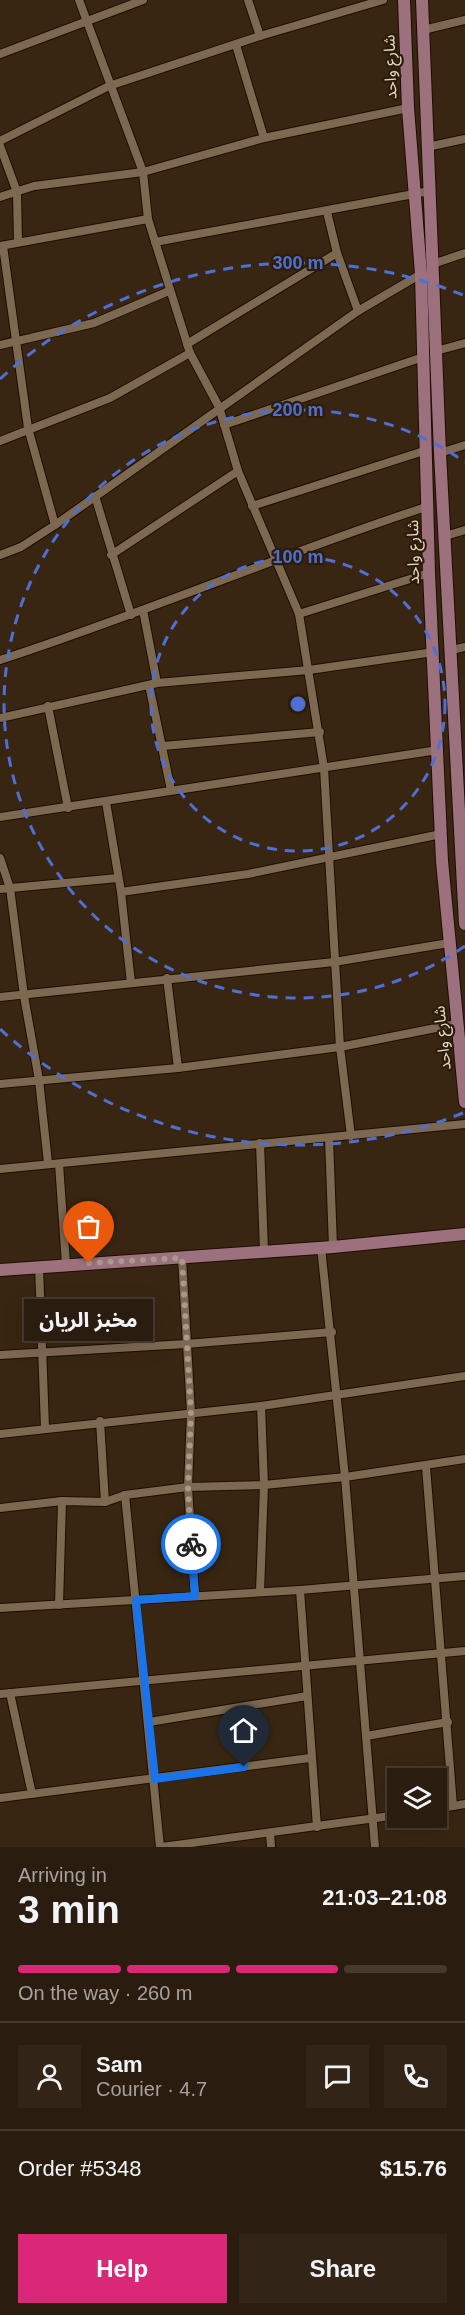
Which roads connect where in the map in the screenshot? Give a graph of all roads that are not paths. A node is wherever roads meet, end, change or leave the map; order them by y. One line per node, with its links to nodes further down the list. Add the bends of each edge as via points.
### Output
1 (79, 0): 7 (street)
2 (143, 0): 7 (street)
3 (248, 0): 10 (street)
4 (383, 0): 10 (street)
5 (404, 0): 14 (street, شارع واحد)
6 (422, 0): 9 (street, شارع واحد)
7 (87, 20): 12 (street); 13 (street)
8 (465, 20): 9 (street)
9 (423, 30): 19 (street, شارع واحد)
10 (260, 36): 11 (street)
11 (236, 45): 13 (street); 15 (street)
12 (0, 54)
13 (109, 86): 17 (street); 20 (street)
14 (408, 108): 15 (street); 22 (street, شارع واحد)
15 (264, 138): 20 (street)
16 (465, 139): 19 (street)
17 (0, 141)
18 (0, 147): 21 (street)
19 (427, 147): 22 (street, شارع واحد)
20 (143, 172): 21 (street, via 34,186); 25 (street)
21 (17, 192): 23 (street); 26 (street)
22 (423, 192): 24 (street); 31 (street, شارع واحد); 32 (street, شارع واحد)
23 (0, 197)
24 (327, 212): 27 (street); 29 (street)
25 (148, 219): 26 (street); 27 (street)
26 (18, 242): 28 (street)
27 (155, 242): 33 (street)
28 (2, 246): 35 (street)
29 (337, 253): 34 (street); 37 (street)
30 (465, 254): 31 (street)
31 (432, 264): 39 (street, شارع واحد)
32 (421, 273): 34 (street); 41 (street, شارع واحد)
33 (169, 291): 35 (street, via 94,323); 37 (street)
34 (358, 311): 42 (street)
35 (15, 341): 38 (street); 44 (street)
36 (465, 343): 39 (street)
37 (187, 344): 40 (street)
38 (0, 345)
39 (436, 351): 48 (street, شارع واحد)
40 (190, 353): 42 (street); 44 (street, via 110,398)
41 (423, 357): 43 (street); 47 (street, شارع واحد)
42 (219, 407): 43 (street); 50 (street)
43 (224, 425): 49 (street)
44 (28, 428): 45 (street); 53 (street)
45 (0, 441)
46 (465, 445): 48 (street)
47 (426, 450): 51 (street); 52 (street, شارع واحد)
48 (440, 453): 55 (street, شارع واحد)
49 (238, 471): 51 (street); 57 (street)
50 (95, 496): 53 (street); 57 (street)
51 (252, 506): 58 (street)
52 (429, 506): 58 (street); 59 (street, شارع واحد)
53 (55, 525): 56 (street, via 21,547)
54 (465, 530): 55 (street)
55 (445, 536): 61 (street, شارع واحد)
56 (0, 555)
57 (111, 555): 64 (street)
58 (276, 562): 62 (street); 63 (street)
59 (429, 573): 60 (street, شارع واحد); 63 (street)
60 (431, 608): 61 (street); 67 (street, شارع واحد)
61 (450, 609): 66 (street, شارع واحد)
62 (143, 610): 64 (street); 70 (street)
63 (299, 614): 69 (street)
64 (132, 615): 68 (street)
65 (465, 647): 66 (street)
66 (452, 650): 76 (street, شارع واحد)
67 (434, 652): 69 (street); 75 (street, شارع واحد)
68 (0, 660)
69 (309, 670): 70 (street); 73 (street)
70 (153, 684): 71 (street); 74 (street)
71 (48, 706): 72 (street); 80 (street)
72 (0, 718)
73 (320, 732): 74 (street); 77 (street)
74 (163, 746): 78 (street)
75 (438, 750): 77 (street); 83 (street, شارع واحد)
76 (461, 751): 82 (street, شارع واحد)
77 (324, 768): 78 (street); 85 (street)
78 (171, 789): 79 (street)
79 (106, 802): 80 (street); 86 (street)
80 (68, 808): 81 (street)
81 (0, 817)
82 (462, 827): 90 (street, شارع واحد)
83 (441, 834): 85 (street); 91 (street, شارع واحد)
84 (0, 858): 87 (street)
85 (328, 859): 89 (street); 92 (street)
86 (118, 878): 87 (street); 89 (street)
87 (10, 888): 88 (street); 96 (street)
88 (0, 889)
89 (121, 892): 94 (street)
90 (465, 922)
91 (449, 943): 92 (street); 95 (street, شارع واحد)
92 (334, 962): 93 (street); 99 (street)
93 (167, 978): 94 (street); 100 (street)
94 (131, 983): 96 (street)
95 (459, 991): 98 (street, شارع واحد)
96 (24, 996): 97 (street); 101 (street)
97 (0, 997)
98 (456, 1024): 99 (street); 103 (street, شارع واحد)
99 (340, 1047): 100 (street); 105 (street)
100 (178, 1068): 101 (street)
101 (39, 1080): 102 (street); 108 (street)
102 (0, 1083)
103 (465, 1102)
104 (465, 1124): 105 (street)
105 (351, 1136): 106 (street)
106 (329, 1138): 107 (street); 112 (street)
107 (260, 1143): 109 (street); 113 (street)
108 (48, 1163): 109 (street); 110 (street)
109 (59, 1164): 115 (street)
110 (0, 1169)
111 (465, 1234): 112 (street)
112 (327, 1247): 113 (street); 118 (street)
113 (264, 1251): 114 (street)
114 (182, 1258): 115 (street); 119 (street)
115 (66, 1264): 116 (street)
116 (39, 1267): 117 (street); 120 (street)
117 (0, 1270)
118 (332, 1332): 119 (street); 123 (street)
119 (186, 1344): 120 (street); 125 (street)
120 (45, 1351): 121 (street); 127 (street)
121 (0, 1355)
122 (465, 1376): 123 (street)
123 (336, 1396): 124 (street); 131 (street)
124 (261, 1406): 125 (street); 132 (street)
125 (191, 1413): 126 (street); 133 (street)
126 (100, 1421): 127 (street); 136 (street)
127 (45, 1427): 128 (street)
128 (0, 1434)
129 (465, 1459): 130 (street)
130 (426, 1467): 131 (street); 139 (street)
131 (345, 1477): 132 (street); 140 (street)
132 (264, 1485): 133 (street); 142 (street)
133 (188, 1487): 134 (street); 143 (street)
134 (125, 1495): 136 (street); 144 (street)
135 (62, 1501): 136 (street); 137 (street); 145 (street)
136 (105, 1502)
137 (0, 1508)
138 (465, 1576): 139 (street)
139 (434, 1579): 140 (street); 148 (street)
140 (352, 1586): 141 (street); 149 (street)
141 (300, 1590): 142 (street); 150 (street)
142 (260, 1592): 143 (street)
143 (195, 1596): 144 (street)
144 (136, 1600): 145 (street); 151 (street)
145 (59, 1605): 146 (street)
146 (0, 1608)
147 (465, 1651): 148 (street)
148 (442, 1653): 149 (street); 156 (street)
149 (359, 1661): 150 (street); 157 (street)
150 (304, 1665): 151 (street); 154 (street)
151 (145, 1679): 152 (street); 155 (street)
152 (10, 1693): 153 (street); 160 (street)
153 (0, 1694)
154 (307, 1696): 155 (street); 158 (street)
155 (149, 1722): 159 (street)
156 (448, 1722): 157 (street); 163 (street)
157 (366, 1736): 166 (street)
158 (310, 1758): 159 (street); 167 (street)
159 (155, 1779): 160 (street); 170 (street)
160 (32, 1794): 161 (street)
161 (0, 1798)
162 (465, 1804): 163 (street)
163 (453, 1806): 164 (street)
164 (447, 1807)
165 (387, 1817): 166 (street)
166 (373, 1819): 167 (street); 172 (street)
167 (317, 1827): 168 (street)
168 (270, 1833): 169 (street); 171 (street)
169 (224, 1843): 170 (street)
170 (161, 1847)
171 (271, 1847)
172 (375, 1847)

